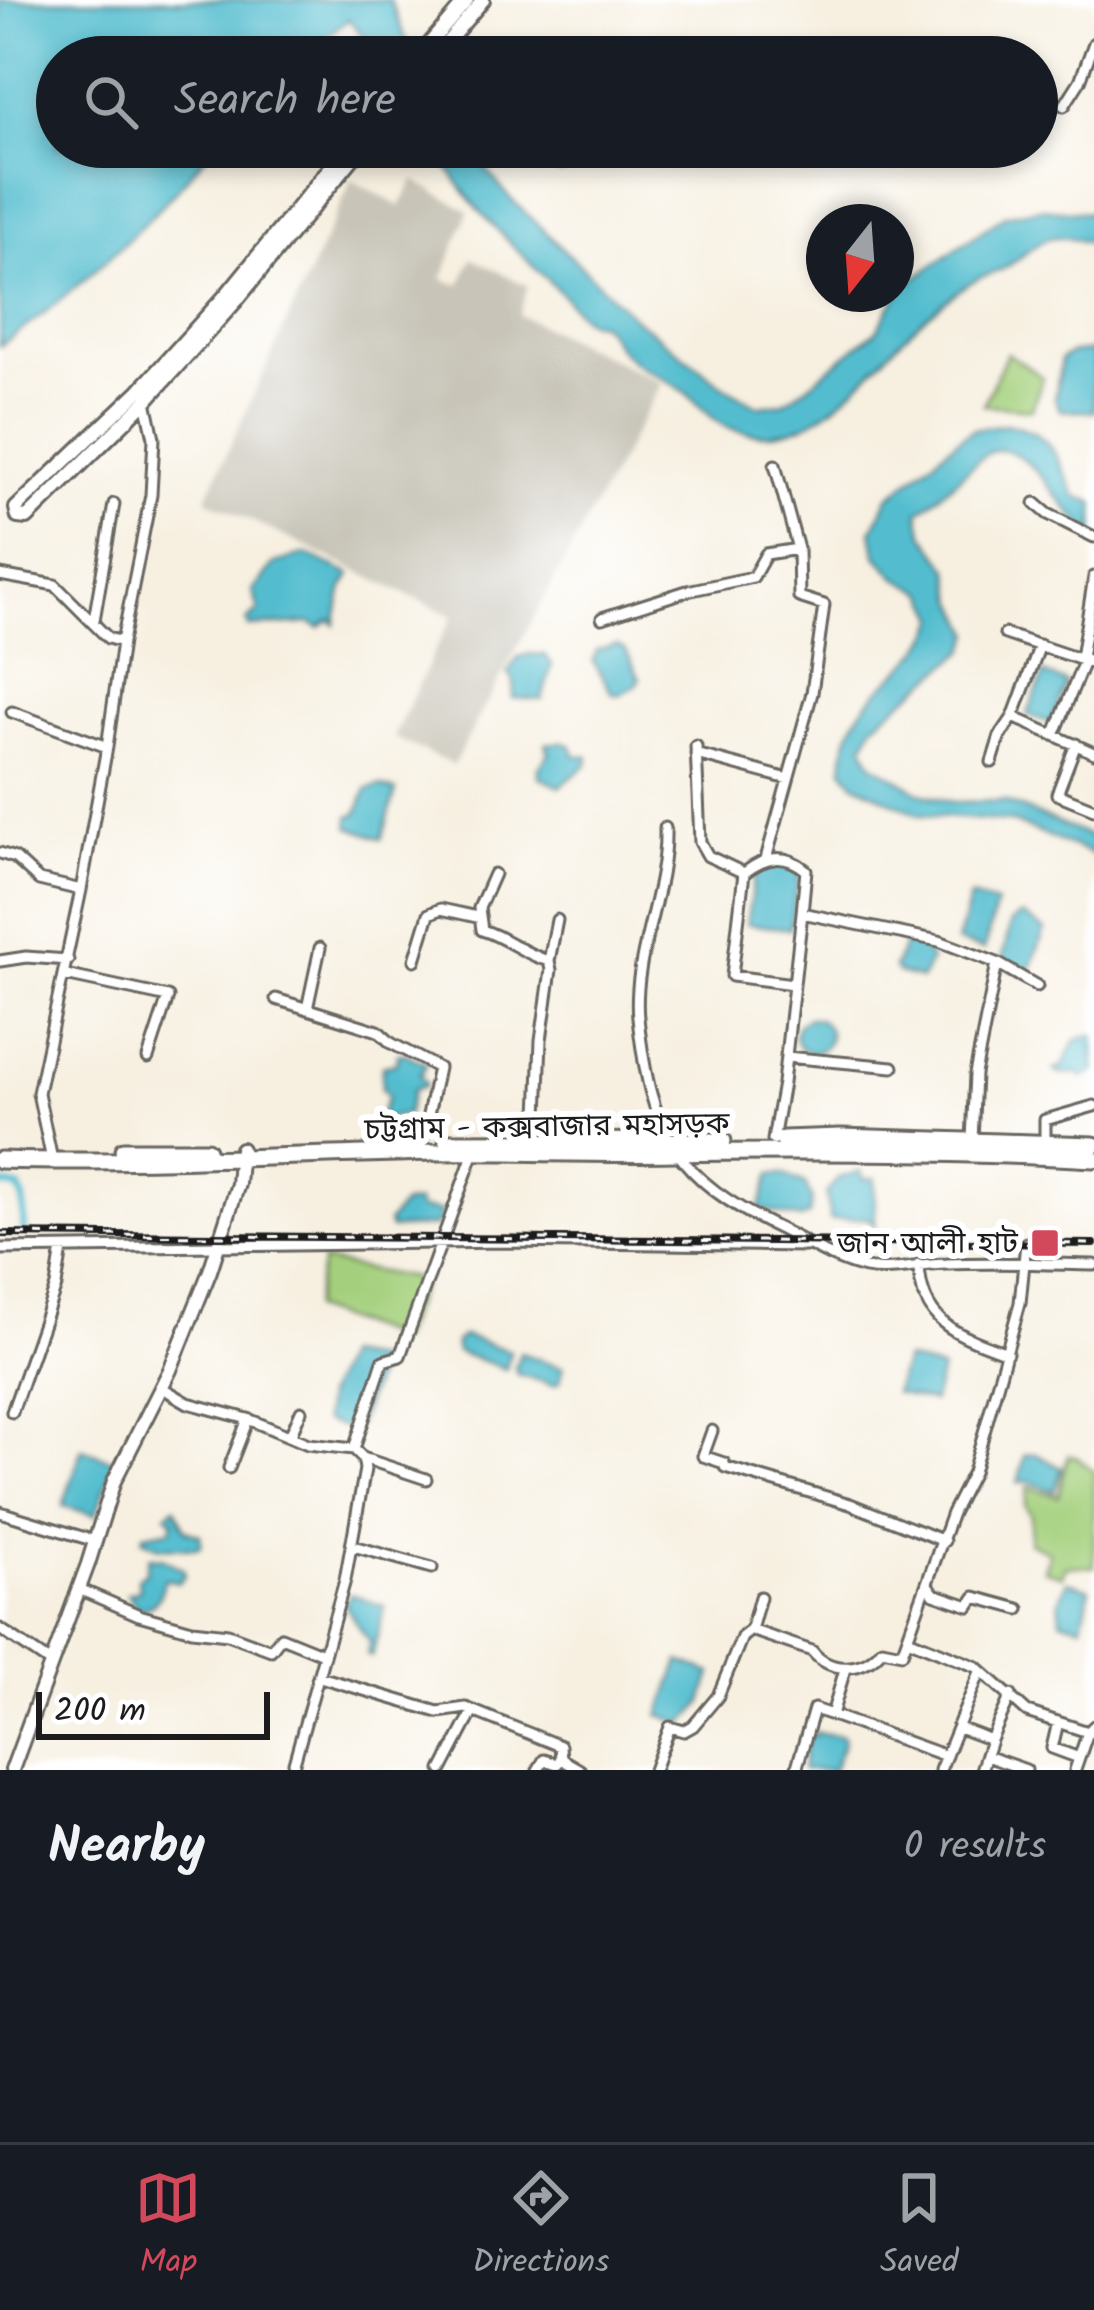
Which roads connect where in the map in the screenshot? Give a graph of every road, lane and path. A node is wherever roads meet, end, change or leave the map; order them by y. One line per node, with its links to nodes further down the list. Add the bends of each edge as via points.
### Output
1 (466, 0): 3 (main road)
2 (483, 0): 4 (main road)
3 (444, 36)
4 (448, 36)
5 (1094, 43): 6 (street)
6 (1064, 106)
7 (330, 168): 9 (main road, via 140,391 16,508 18,517 27,518)
8 (345, 168): 9 (main road)
9 (146, 401): 20 (street, via 154,438 151,495)
10 (775, 465): 14 (street)
11 (1035, 503): 13 (street)
12 (114, 504): 18 (street)
13 (1094, 537)
14 (798, 549): 17 (street, via 766,554 753,577); 30 (street, via 800,597 824,605 812,693)
15 (0, 575): 18 (street, via 55,585)
16 (1094, 577): 22 (street)
17 (602, 618)
18 (94, 620): 20 (street)
19 (1004, 634): 21 (street)
20 (122, 642): 27 (street)
21 (1040, 645): 22 (street); 24 (street)
22 (1087, 660): 25 (street)
23 (12, 712): 27 (street)
24 (1013, 717): 25 (street); 29 (street)
25 (1055, 733): 26 (street)
26 (1076, 744): 28 (street); 31 (street, via 1057,794)
27 (106, 747): 37 (street)
28 (1094, 753)
29 (992, 762)
30 (788, 779): 34 (street); 35 (street, via 696,750 703,849)
31 (1094, 808)
32 (665, 828): 61 (street, via 638,1014 646,1077)
33 (0, 853): 37 (street, via 39,880)
34 (766, 859): 35 (street); 38 (street, via 794,860 806,870)
35 (744, 873): 48 (street, via 732,976)
36 (494, 874): 39 (street)
37 (81, 890): 43 (street)
38 (802, 913): 46 (street, via 939,941); 48 (street)
39 (477, 917): 42 (street, via 429,914); 45 (street, via 482,930)
40 (556, 920): 45 (street)
41 (320, 948): 51 (street)
42 (415, 959)
43 (68, 960): 44 (street); 47 (street)
44 (0, 961)
45 (549, 961): 60 (street)
46 (997, 963): 49 (street); 57 (street, via 975,1074)
47 (65, 975): 53 (street, via 168,997); 66 (street, via 38,1093)
48 (793, 984): 52 (street)
49 (1037, 986)
50 (276, 999): 51 (street)
51 (308, 1009): 58 (street, via 378,1030 438,1068)
52 (786, 1057): 54 (street); 56 (street)
53 (148, 1058)
54 (893, 1067)
55 (1094, 1106): 62 (street, via 1045,1120)
56 (772, 1140): 57 (highway, চট্টগ্রাম - কক্সবাজার মহাসড়ক); 61 (highway, চট্টগ্রাম - কক্সবাজার মহাসড়ক)
57 (972, 1141): 62 (highway, চট্টগ্রাম - কক্সবাজার মহাসড়ক)
58 (422, 1143): 60 (highway, চট্টগ্রাম - কক্সবাজার মহাসড়ক); 64 (highway, চট্টগ্রাম - কক্সবাজার মহাসড়ক)
59 (1094, 1145): 62 (highway, চট্টগ্রাম - কক্সবাজার মহাসড়ক)
60 (537, 1147): 61 (highway, চট্টগ্রাম - কক্সবাজার মহাসড়ক); 63 (highway, চট্টগ্রাম - কক্সবাজার মহাসড়ক)
61 (671, 1148): 62 (highway, চট্টগ্রাম - কক্সবাজার মহাসড়ক); 71 (street, via 717,1193)
62 (1045, 1150): 67 (highway, চট্টগ্রাম - কক্সবাজার মহাসড়ক)
63 (474, 1152): 64 (highway, চট্টগ্রাম - কক্সবাজার মহাসড়ক); 68 (street)
64 (241, 1154): 66 (highway, চট্টগ্রাম - কক্সবাজার মহাসড়ক); 70 (main road)
65 (0, 1155): 66 (highway, চট্টগ্রাম - কক্সবাজার মহাসড়ক)
66 (51, 1156)
67 (1094, 1159)
68 (442, 1242): 70 (street); 71 (street); 84 (street, via 400,1356 383,1361)
69 (1026, 1243): 74 (street)
70 (219, 1244): 73 (street); 78 (main road)
71 (806, 1246): 75 (street, via 867,1268)
72 (0, 1249): 73 (street)
73 (62, 1249): 80 (street)
74 (1025, 1264): 75 (street); 76 (street); 77 (street)
75 (919, 1265): 77 (street, via 921,1293 936,1318)
76 (1094, 1265)
77 (1006, 1353): 89 (street, via 973,1472)
78 (161, 1387): 81 (street); 90 (main road, via 114,1481)
79 (301, 1411): 83 (street)
80 (12, 1412)
81 (248, 1419): 83 (street); 86 (street)
82 (712, 1431): 89 (street, via 703,1456 724,1467)
83 (290, 1436): 84 (street)
84 (354, 1449): 85 (street)
85 (363, 1458): 87 (street); 91 (street)
86 (229, 1468)
87 (426, 1480)
88 (0, 1512): 90 (street)
89 (944, 1540): 93 (street)
90 (95, 1541): 94 (main road)
91 (353, 1546): 92 (street); 100 (street)
92 (432, 1568)
93 (928, 1586): 96 (street, via 969,1606 975,1597); 99 (street)
94 (79, 1589): 100 (street, via 192,1630 271,1650 280,1637); 101 (main road)
95 (760, 1597): 98 (street)
96 (1019, 1609)
97 (0, 1629): 101 (street)
98 (751, 1630): 102 (street); 122 (street, via 712,1706 694,1726 670,1727)
99 (910, 1640): 102 (street, via 902,1653 882,1649 874,1661); 103 (street)
100 (322, 1654): 104 (street)
101 (52, 1664): 117 (main road)
102 (845, 1670): 107 (street)
103 (980, 1672): 105 (street); 109 (street)
104 (320, 1677): 106 (street, via 438,1712); 118 (street)
105 (1011, 1695): 108 (street, via 1027,1712); 111 (street)
106 (473, 1711): 115 (street, via 560,1746); 119 (street)
107 (832, 1715): 112 (street); 123 (street, via 814,1709)
108 (1058, 1722): 110 (street); 114 (street, via 1052,1748)
109 (959, 1728): 111 (street); 112 (street)
110 (1091, 1729): 114 (street)
111 (991, 1740): 113 (street)
112 (946, 1756): 124 (street)
113 (986, 1756): 116 (street); 125 (street)
114 (1079, 1758): 126 (street)
115 (561, 1759): 120 (street, via 544,1760); 121 (street)
116 (1020, 1769)
117 (12, 1770)
118 (292, 1770)
119 (442, 1770)
120 (538, 1770)
121 (580, 1770)
122 (654, 1770)
123 (796, 1770)
124 (940, 1770)
125 (981, 1770)
126 (1075, 1770)

